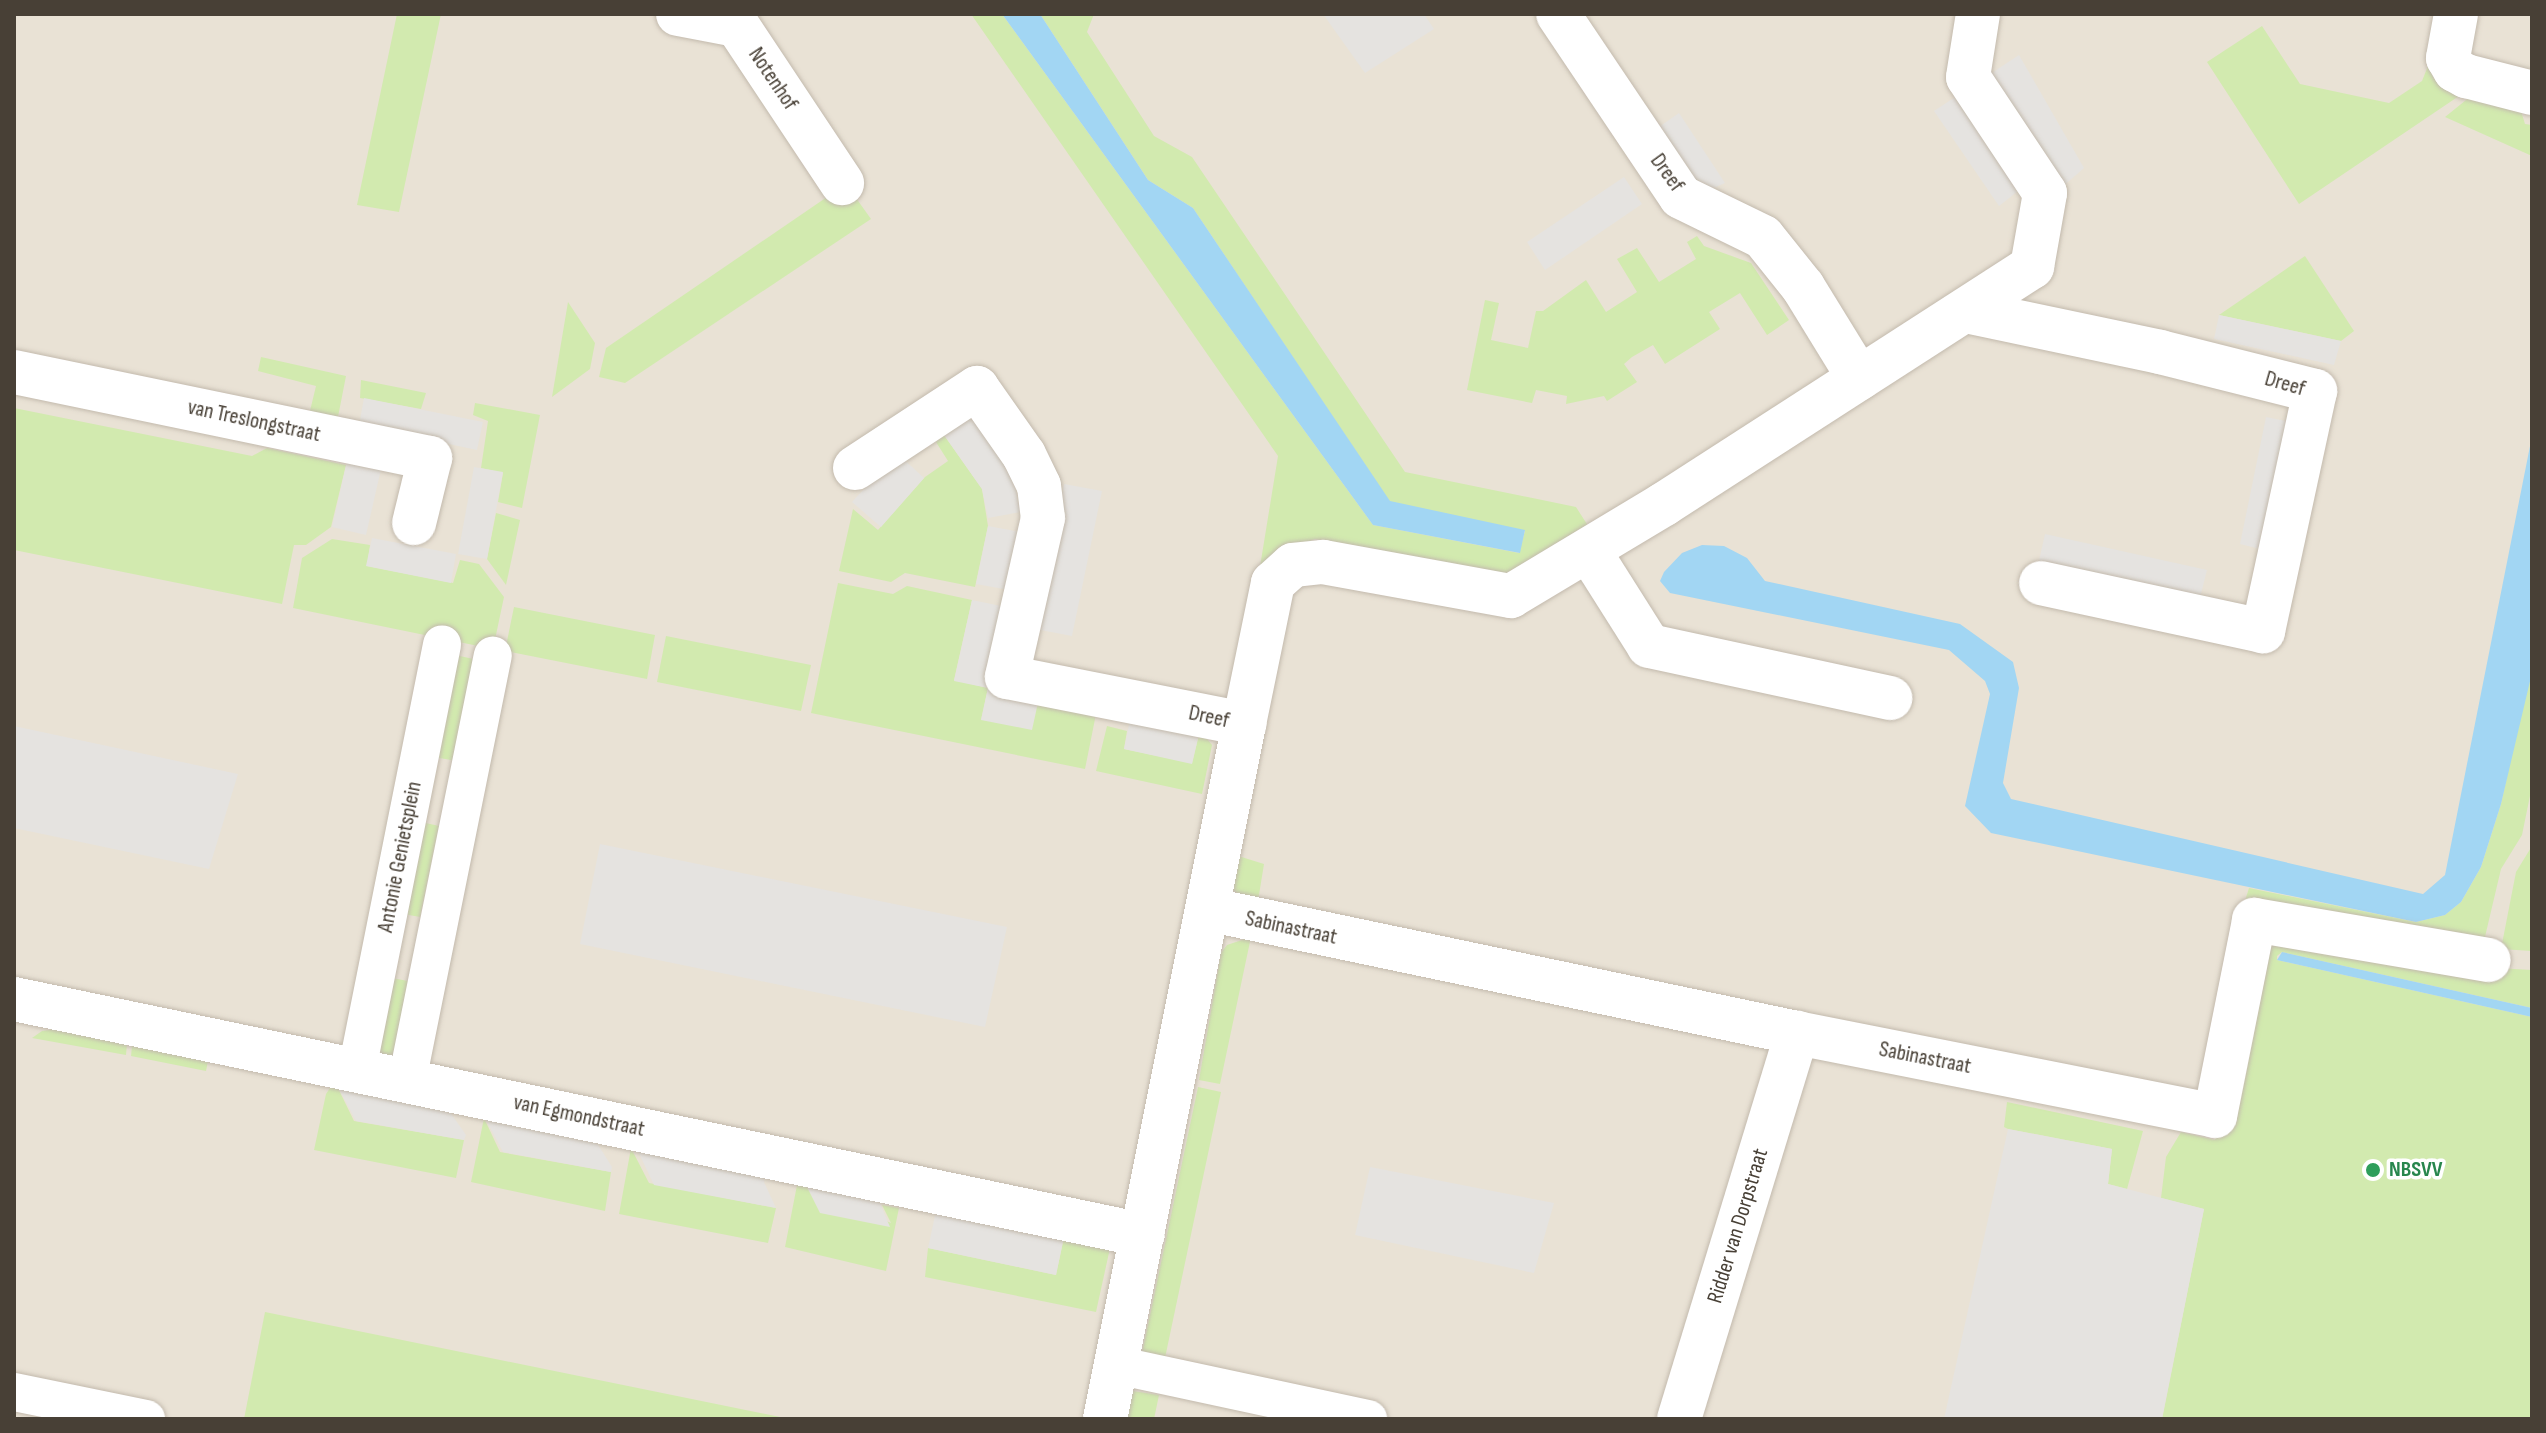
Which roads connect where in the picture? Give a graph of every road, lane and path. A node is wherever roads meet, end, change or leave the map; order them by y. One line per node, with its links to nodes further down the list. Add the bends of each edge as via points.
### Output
1 (678, 14): 6 (street, Notenhof, via 737,25)
2 (1558, 14): 9 (street, Dreef, via 1681,197 1763,237 1803,287)
3 (1978, 14): 7 (street, via 1968,77 2045,193 2032,267)
4 (2455, 15): 5 (street, via 2448,58 2455,70)
5 (2532, 93)
6 (842, 183)
7 (1966, 311): 9 (street, Dreef); 13 (street, Dreef, via 2315,391 2263,631)
8 (14, 372): 11 (street, van Treslongstraat, via 430,458)
9 (1859, 378): 12 (street, Dreef)
10 (855, 468): 17 (street, Dreef, via 977,388 1024,455 1039,486 1043,518 1007,677)
11 (414, 523)
12 (1589, 551): 16 (street, via 1649,646); 17 (street, Dreef, via 1511,596 1323,562 1293,565 1273,583)
13 (2041, 583)
14 (442, 644): 22 (street, Antonie Genietsplein)
15 (493, 656): 23 (street)
16 (1890, 698)
17 (1244, 724): 18 (street)
18 (1207, 909): 21 (street, Sabinastraat); 24 (street)
19 (2489, 960): 21 (street, Sabinastraat, via 2254,920 2215,1116)
20 (15, 1005): 22 (street, van Egmondstraat)
21 (1797, 1033): 30 (street, Ridder van Dorpstraat)
22 (357, 1070): 23 (street, van Egmondstraat)
23 (407, 1081): 24 (street, van Egmondstraat)
24 (1143, 1235): 25 (street)
25 (1116, 1365): 28 (street); 29 (street)
26 (14, 1392): 27 (street)
27 (146, 1419)
28 (1105, 1419)
29 (1368, 1419)
30 (1679, 1419)

